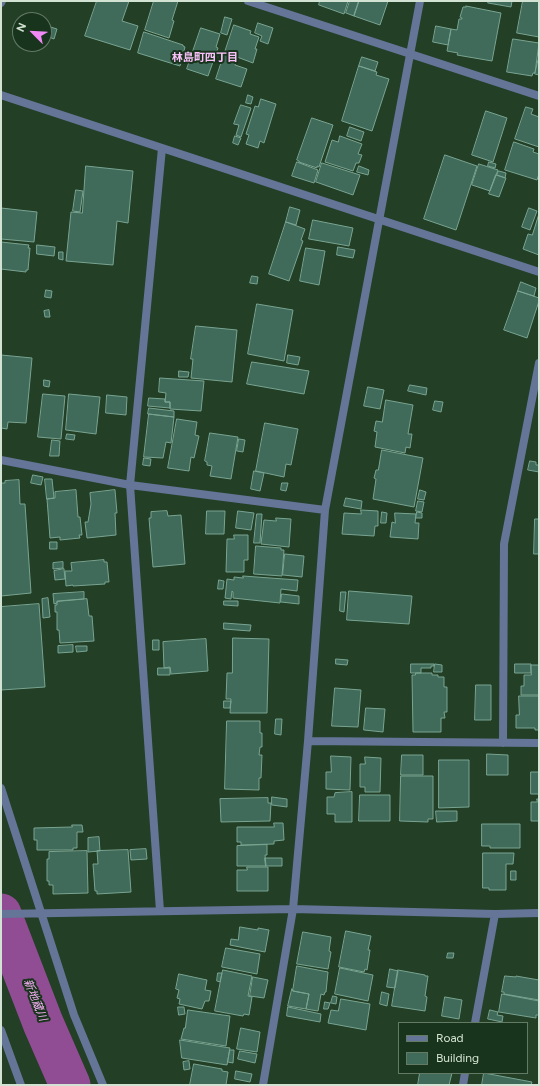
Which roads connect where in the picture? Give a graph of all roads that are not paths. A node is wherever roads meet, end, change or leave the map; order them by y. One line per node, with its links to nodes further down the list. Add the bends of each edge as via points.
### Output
1 (248, 1): 3 (street)
2 (420, 1): 3 (street)
3 (411, 54): 5 (street); 7 (street)
4 (1, 95): 6 (street)
5 (539, 96)
6 (162, 148): 7 (street); 11 (street)
7 (379, 219): 8 (street); 12 (street)
8 (539, 272)
9 (539, 363): 14 (street, via 504,544)
10 (1, 460): 11 (street)
11 (130, 484): 12 (street); 18 (street)
12 (325, 510): 13 (street)
13 (308, 742): 14 (street); 17 (street)
14 (503, 743): 15 (street)
15 (539, 743)
16 (1, 788): 19 (street)
17 (293, 908): 18 (street); 22 (street); 28 (street)
18 (160, 911): 19 (street)
19 (41, 912): 21 (street); 27 (street, via 74,1015)
20 (539, 913): 22 (street)
21 (1, 914)
22 (496, 914): 23 (street)
23 (475, 1022)
24 (1, 1030): 26 (street)
25 (465, 1074): 29 (street)
26 (21, 1085)
27 (103, 1085)
28 (263, 1085)
29 (463, 1085)

